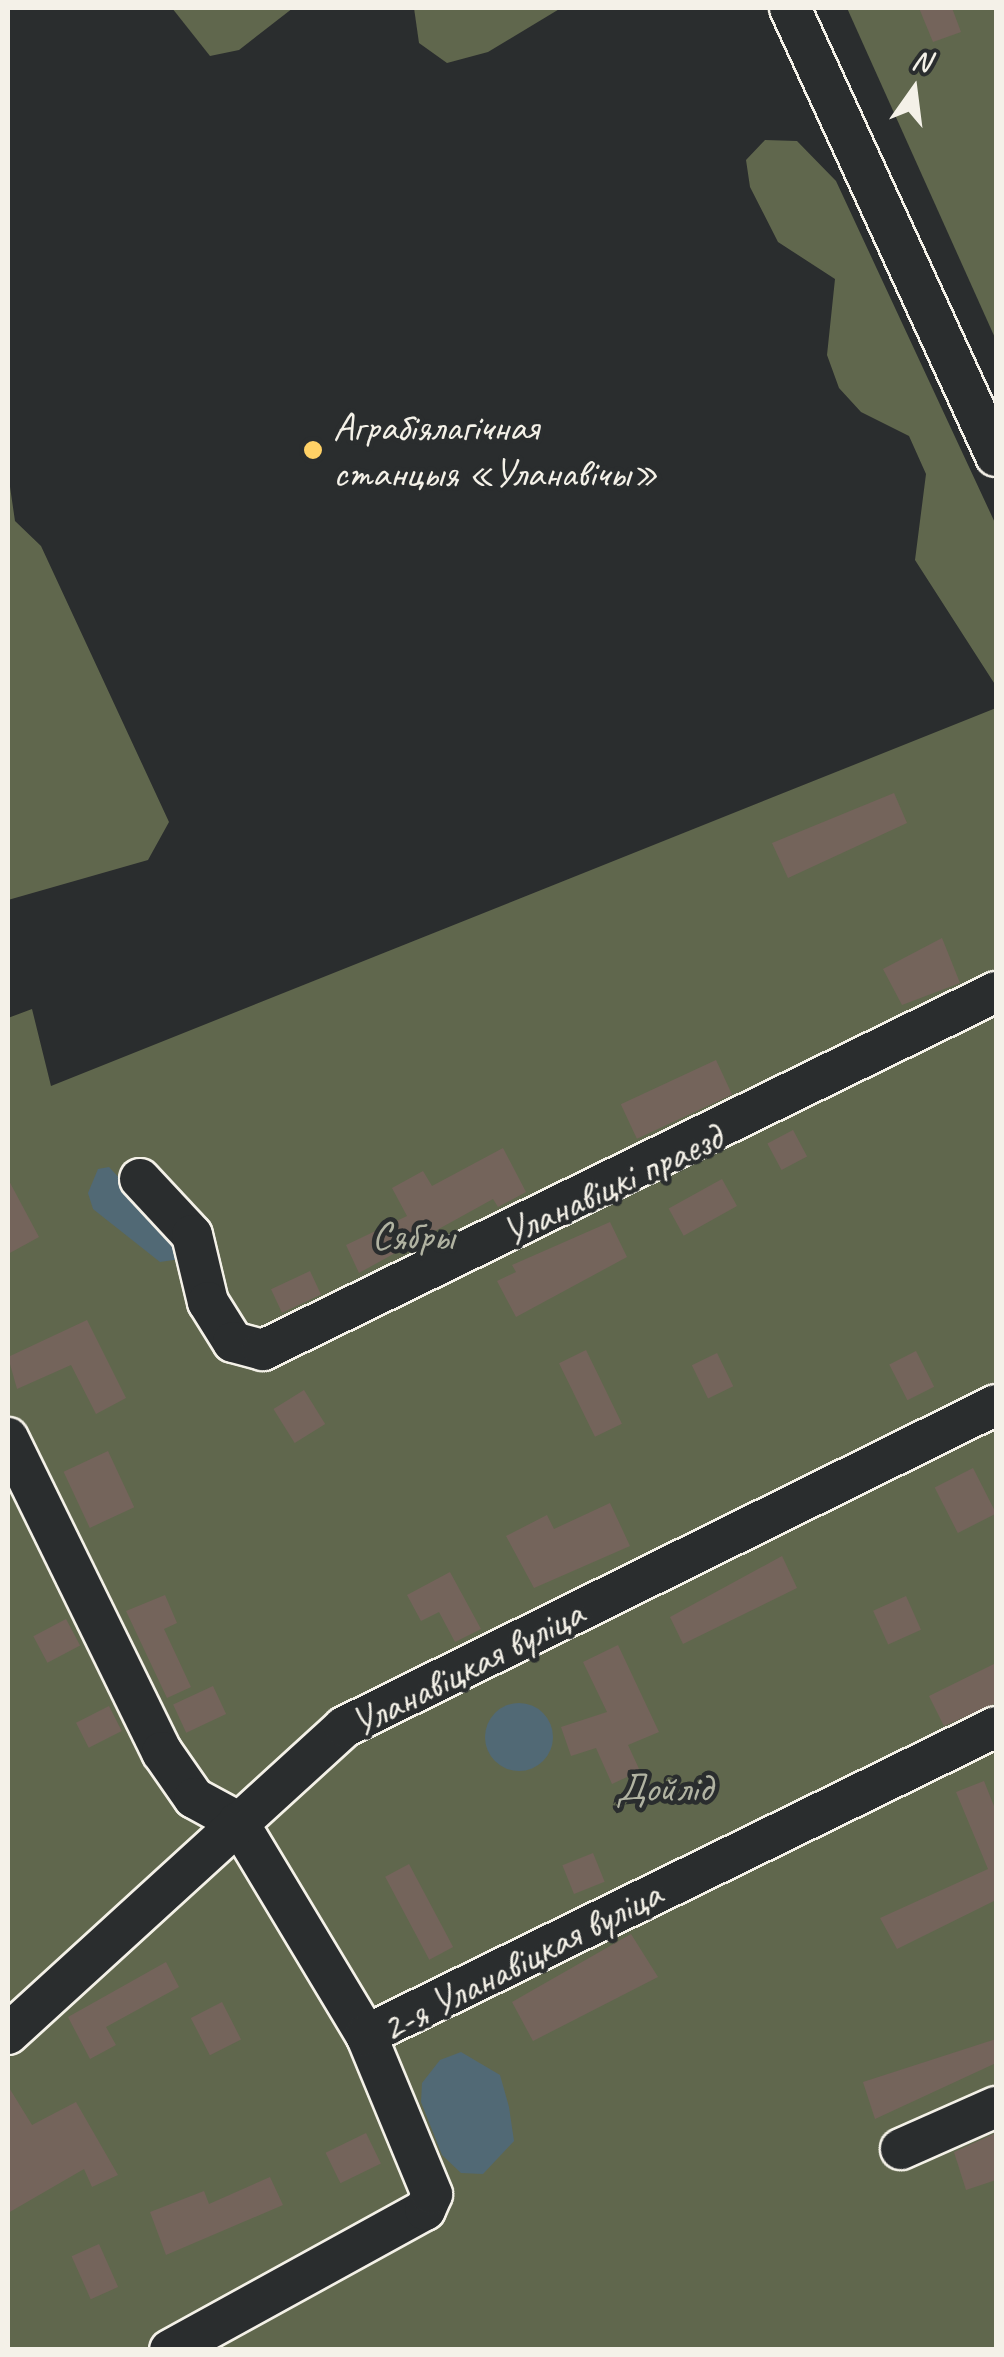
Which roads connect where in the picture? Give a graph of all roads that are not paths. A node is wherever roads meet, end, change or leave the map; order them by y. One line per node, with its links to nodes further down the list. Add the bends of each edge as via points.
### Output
1 (790, 8): 2 (street)
2 (996, 456)
3 (996, 992): 4 (street, Уланавіцкі праезд, via 263,1350 233,1342 208,1302 192,1236)
4 (140, 1179)
5 (996, 1405): 8 (street, Уланавіцкая вуліца, via 344,1727)
6 (8, 1438): 8 (street, via 162,1752 194,1798)
7 (996, 1727): 10 (street, 2-я Уланавіцкая вуліца)
8 (238, 1822): 9 (street, Уланавіцкая вуліца); 10 (street)
9 (8, 2034)
10 (366, 2035): 13 (street, 2-я Уланавіцкая вуліца, via 432,2194 424,2210)
11 (996, 2107): 12 (street)
12 (901, 2149)
13 (170, 2350)

